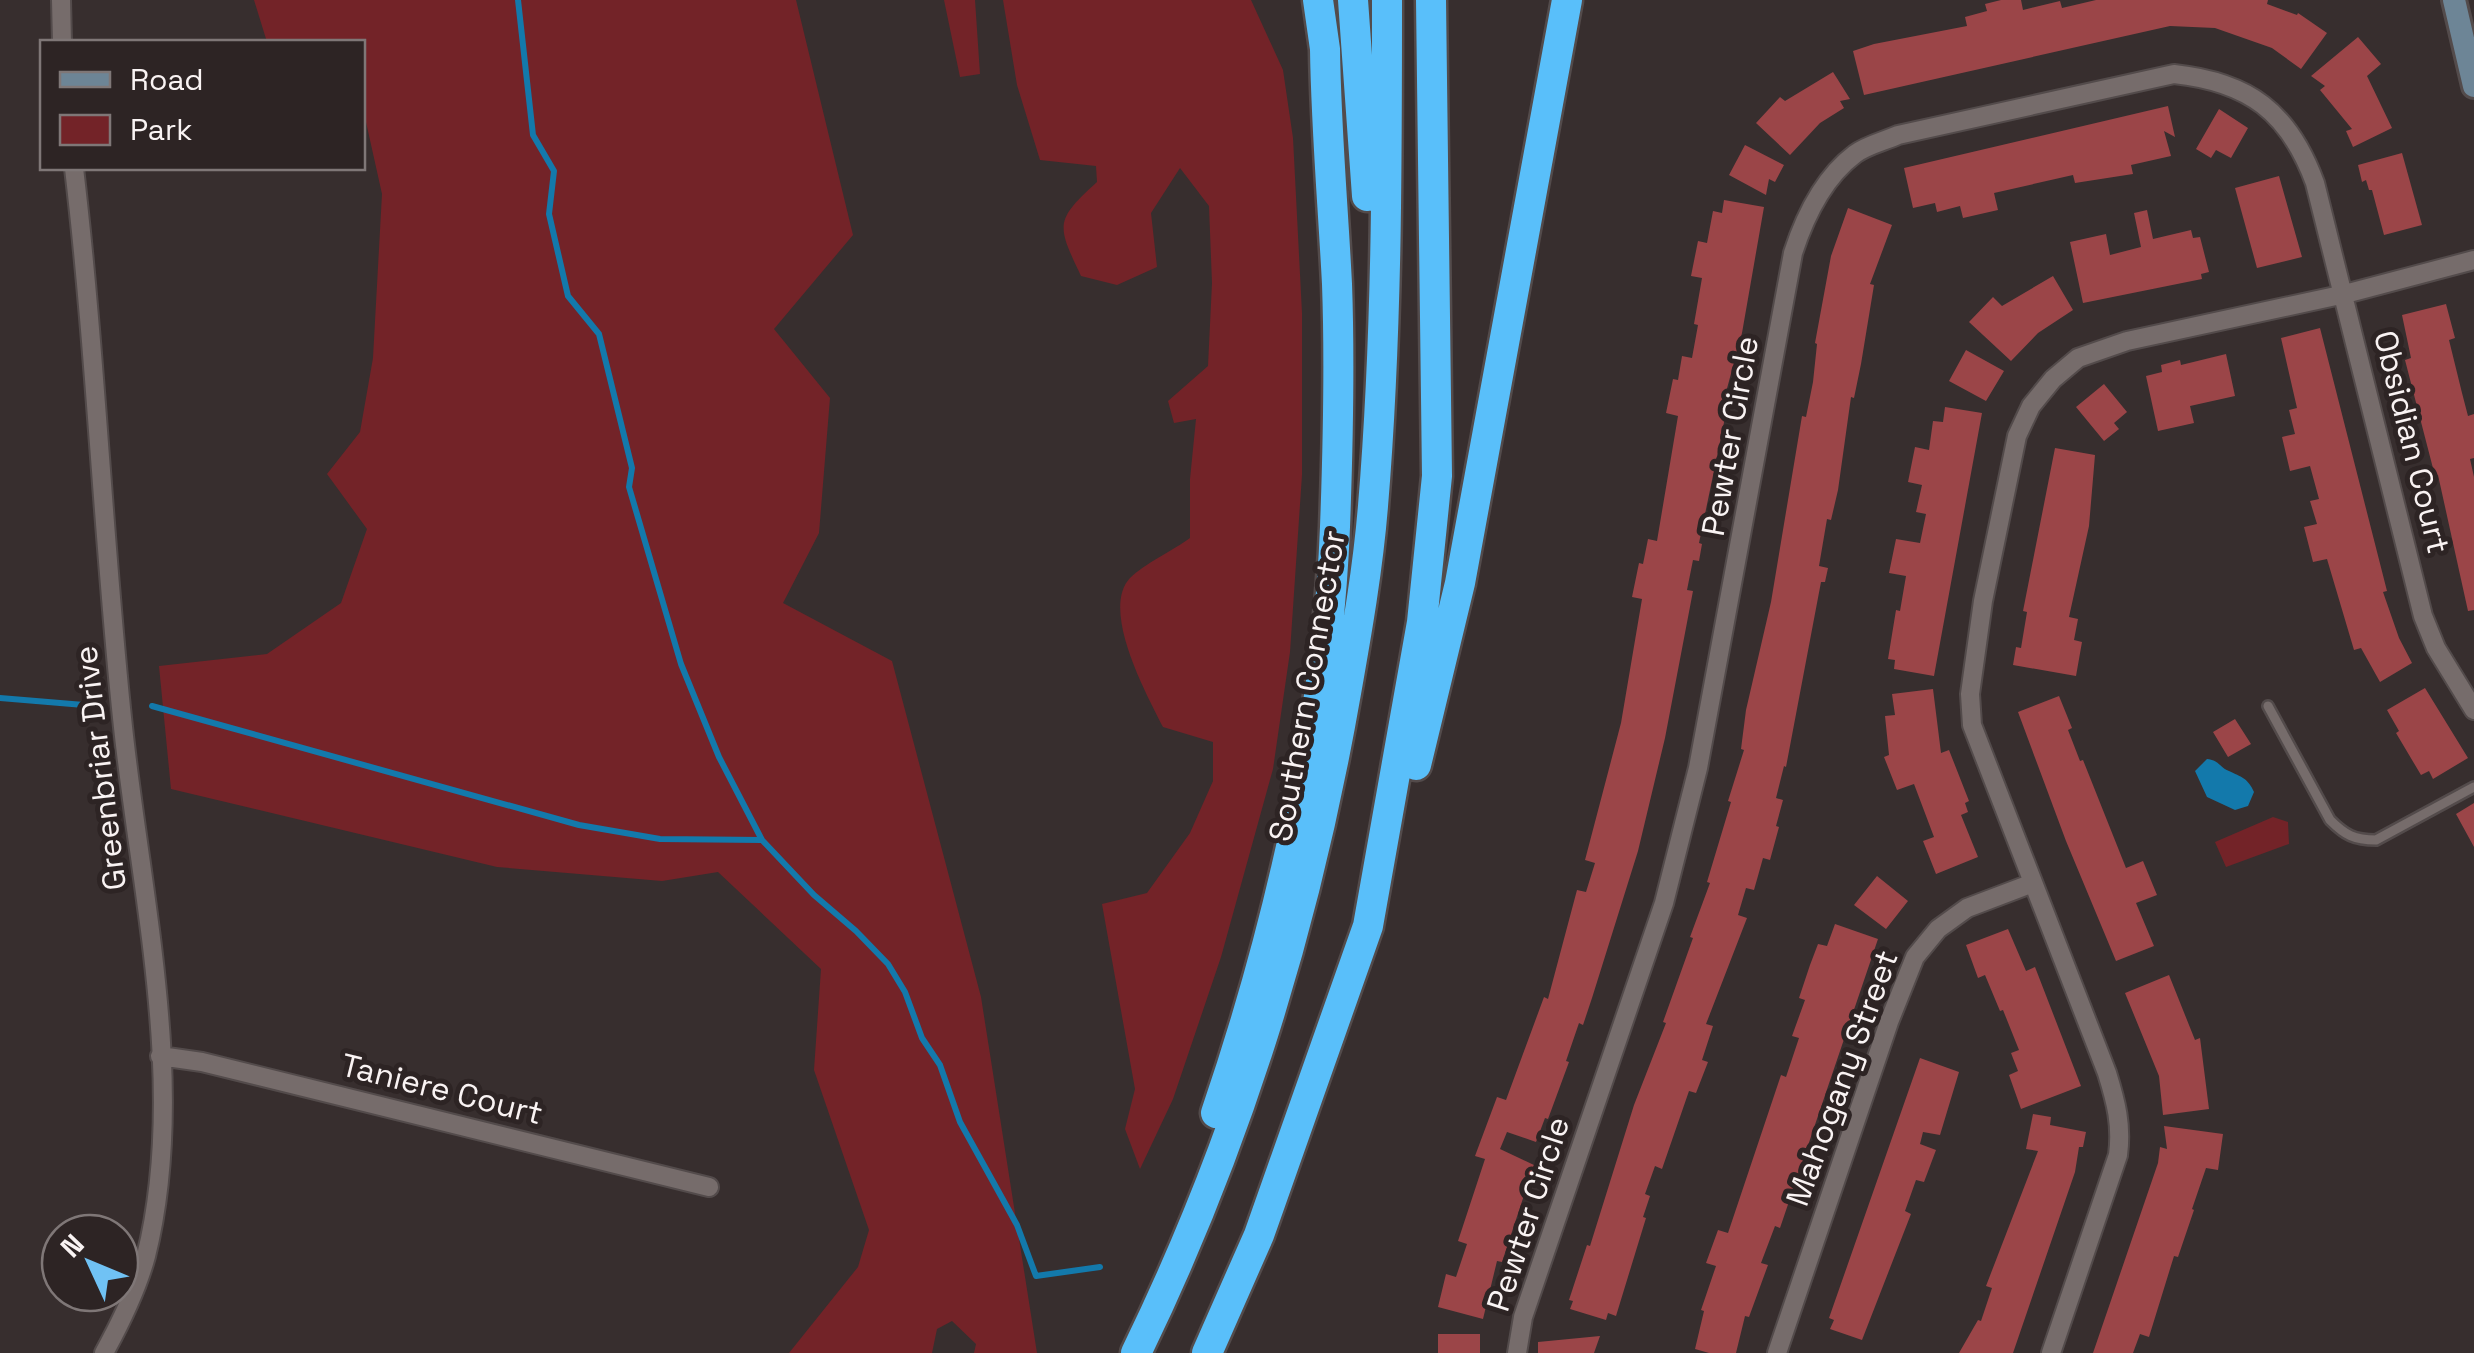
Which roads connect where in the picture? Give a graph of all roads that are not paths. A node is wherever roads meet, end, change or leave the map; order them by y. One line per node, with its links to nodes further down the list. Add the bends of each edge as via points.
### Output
1 (61, 0): 10 (street)
2 (1306, 0): 12 (highway)
3 (1318, 0): 12 (highway)
4 (1353, 0): 17 (highway, via 1366,156)
5 (1387, 0): 17 (highway, Southern Connector, via 1384,358)
6 (1431, 0): 13 (highway)
7 (1454, 0): 13 (highway)
8 (1567, 0): 22 (highway, via 1460,584 1400,828)
9 (2454, 0): 11 (street)
10 (62, 40)
11 (2474, 86)
12 (1326, 114): 26 (highway, via 1338,363 1334,531 1317,696 1247,1014 1194,1175)
13 (1434, 164): 22 (highway, via 1437,476 1422,622)
14 (74, 170): 23 (street, Greenbriar Drive, via 123,727)
15 (2474, 260): 16 (street)
16 (2345, 294): 19 (street, Obsidian Court, via 2423,616); 21 (street, via 2094,352 2053,379 2031,406 2017,436 1970,694 1972,725); 29 (street, Pewter Circle, via 2303,150 2282,120 2230,85 2207,78 2174,74 1898,136 1857,152 1829,179 1793,253 1698,768 1664,903)
17 (1375, 466): 27 (highway, Southern Connector, via 1357,629 1304,898 1220,1164)
18 (2268, 706): 20 (lane, via 2344,834 2376,840)
19 (2474, 710)
20 (2474, 786)
21 (2033, 883): 30 (street, Mahogany Street, via 1967,908 1915,956); 31 (street, via 2107,1073 2121,1132)
22 (1368, 926): 28 (highway, via 1266,1218)
23 (160, 1056): 24 (street, Taniere Court); 25 (street, Greenbriar Drive, via 161,1136 146,1254)
24 (709, 1187)
25 (105, 1353)
26 (1120, 1353)
27 (1136, 1353)
28 (1207, 1353)
29 (1516, 1353)
30 (1778, 1353)
31 (2051, 1353)

